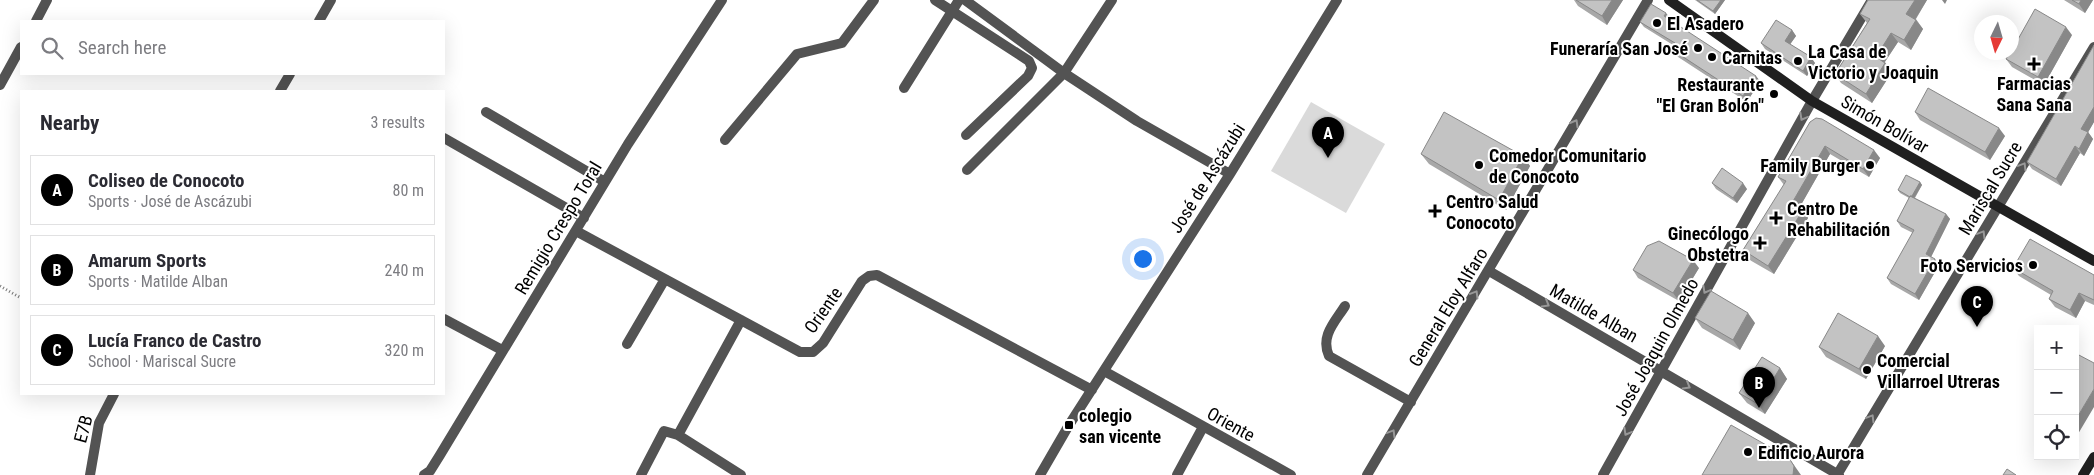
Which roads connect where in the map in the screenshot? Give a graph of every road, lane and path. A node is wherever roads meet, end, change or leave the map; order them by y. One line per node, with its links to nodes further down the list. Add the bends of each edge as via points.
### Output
1 (48, 0): 14 (street)
2 (331, 0): 15 (street)
3 (722, 0): 30 (street, Remigio Crespo Toral)
4 (874, 0): 27 (street, via 842,44 797,54)
5 (935, 0): 13 (street)
6 (959, 0): 13 (street)
7 (965, 0): 18 (street)
8 (1112, 0): 18 (street)
9 (1337, 0): 29 (street, José de Ascázubi)
10 (1648, 0): 35 (street, General Eloy Alfaro, one-way to 10)
11 (1669, 0): 23 (street, Simón Bolívar)
12 (1872, 0): 23 (street, José Joaquin Olmedo)
13 (953, 11): 21 (street); 25 (street, via 1029,61 1032,68 1028,76)
14 (37, 20)
15 (320, 20)
16 (2094, 47): 31 (street, Mariscal Sucre, one-way to 16)
17 (20, 49): 20 (street)
18 (1064, 73): 28 (street); 29 (street, via 1137,121)
19 (289, 75): 22 (street)
20 (0, 85)
21 (904, 88)
22 (281, 90)
23 (1812, 101): 31 (street, Simón Bolívar); 44 (street, José Joaquin Olmedo, one-way to 44)
24 (486, 112): 30 (street)
25 (966, 136)
26 (445, 139): 32 (street)
27 (725, 140)
28 (967, 170)
29 (1230, 174): 45 (street, José de Ascázubi)
30 (605, 182): 32 (street, Remigio Crespo Toral)
31 (1998, 208): 34 (street, Simón Bolívar); 61 (street, Mariscal Sucre, one-way to 31)
32 (584, 218): 33 (street, Remigio Crespo Toral)
33 (576, 231): 36 (street, Oriente); 43 (street, Remigio Crespo Toral)
34 (2094, 260)
35 (1489, 271): 44 (street, Matilde Alban, one-way to 44); 48 (street, General Eloy Alfaro, one-way to 35)
36 (665, 279): 41 (street, Oriente); 42 (street)
37 (0, 286): 38 (path)
38 (20, 297)
39 (1346, 306): 48 (street, via 1326,336 1329,356)
40 (445, 320): 43 (street)
41 (741, 320): 46 (street, Oriente, via 792,348 804,353 813,352 865,278 877,275); 50 (street)
42 (627, 344)
43 (502, 350): 53 (street, Remigio Crespo Toral, via 440,455)
44 (1661, 370): 60 (street, José Joaquin Olmedo, one-way to 60); 61 (street, Matilde Alban, one-way to 61)
45 (1104, 371): 46 (street, José de Ascázubi); 49 (street, Oriente)
46 (1092, 390): 56 (street, José de Ascázubi)
47 (113, 395): 52 (street, E7B, via 99,423)
48 (1411, 402): 59 (street, General Eloy Alfaro, one-way to 48)
49 (1202, 427): 57 (street); 58 (street, Oriente)
50 (678, 435): 54 (street, via 664,431); 55 (street)
51 (2094, 457): 62 (street)
52 (90, 475)
53 (424, 475)
54 (641, 475)
55 (741, 475)
56 (1040, 475)
57 (1177, 475)
58 (1291, 475)
59 (1367, 475)
60 (1603, 475)
61 (1838, 475)
62 (2083, 475)

